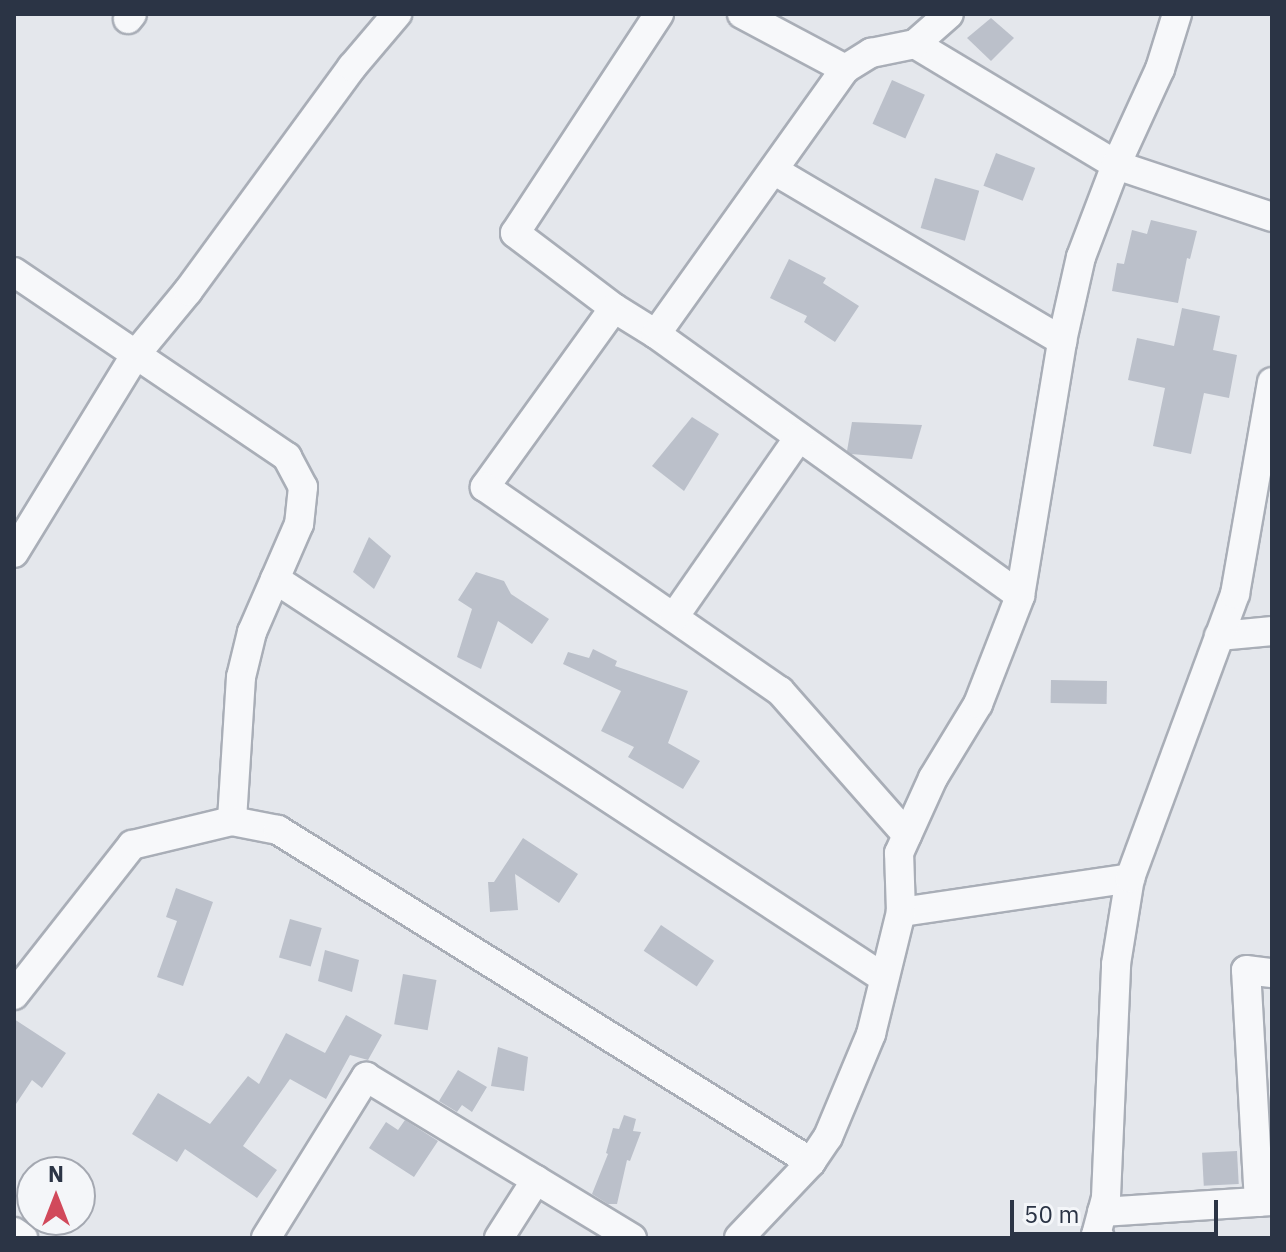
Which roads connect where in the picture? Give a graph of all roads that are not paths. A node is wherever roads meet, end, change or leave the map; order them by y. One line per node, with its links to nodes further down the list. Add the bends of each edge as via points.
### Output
1 (397, 14): 15 (street)
2 (659, 14): 12 (street, via 515,233)
3 (742, 14): 7 (street)
4 (949, 14): 6 (street)
5 (1169, 17): 8 (street, via 1160,69)
6 (915, 44): 7 (street, via 871,53); 8 (street)
7 (845, 69): 9 (street)
8 (1116, 165): 10 (street); 14 (street, via 1081,257)
9 (775, 171): 13 (street); 14 (street)
10 (1272, 217)
11 (14, 272): 15 (street)
12 (614, 308): 13 (street); 21 (street, via 485,487)
13 (656, 334): 17 (street)
14 (1062, 341): 20 (street)
15 (136, 354): 18 (street); 19 (street, via 287,457 303,487 299,524)
16 (1272, 385): 23 (street, via 1235,594)
17 (799, 437): 20 (street); 21 (street)
18 (14, 553)
19 (275, 579): 24 (street, via 252,632 241,677); 29 (street)
20 (1020, 596): 25 (street, via 978,704 933,778)
21 (674, 617): 25 (street, via 780,691)
22 (1272, 631): 23 (street)
23 (1219, 636): 26 (street)
24 (232, 821): 30 (street, via 132,845); 31 (street, via 278,830 314,850)
25 (907, 835): 27 (street, via 899,853)
26 (1130, 878): 27 (street); 34 (street, via 1116,964 1106,1197)
27 (901, 912): 29 (street)
28 (1272, 973): 33 (street, via 1246,970)
29 (884, 978): 31 (street, via 871,1034 828,1137)
30 (14, 995)
31 (811, 1162): 40 (street)
32 (536, 1180): 37 (street, via 366,1077); 38 (street); 39 (street)
33 (1266, 1202): 34 (street)
34 (1098, 1231)
35 (14, 1232): 36 (street)
36 (23, 1238)
37 (266, 1238)
38 (499, 1238)
39 (632, 1238)
40 (739, 1238)

